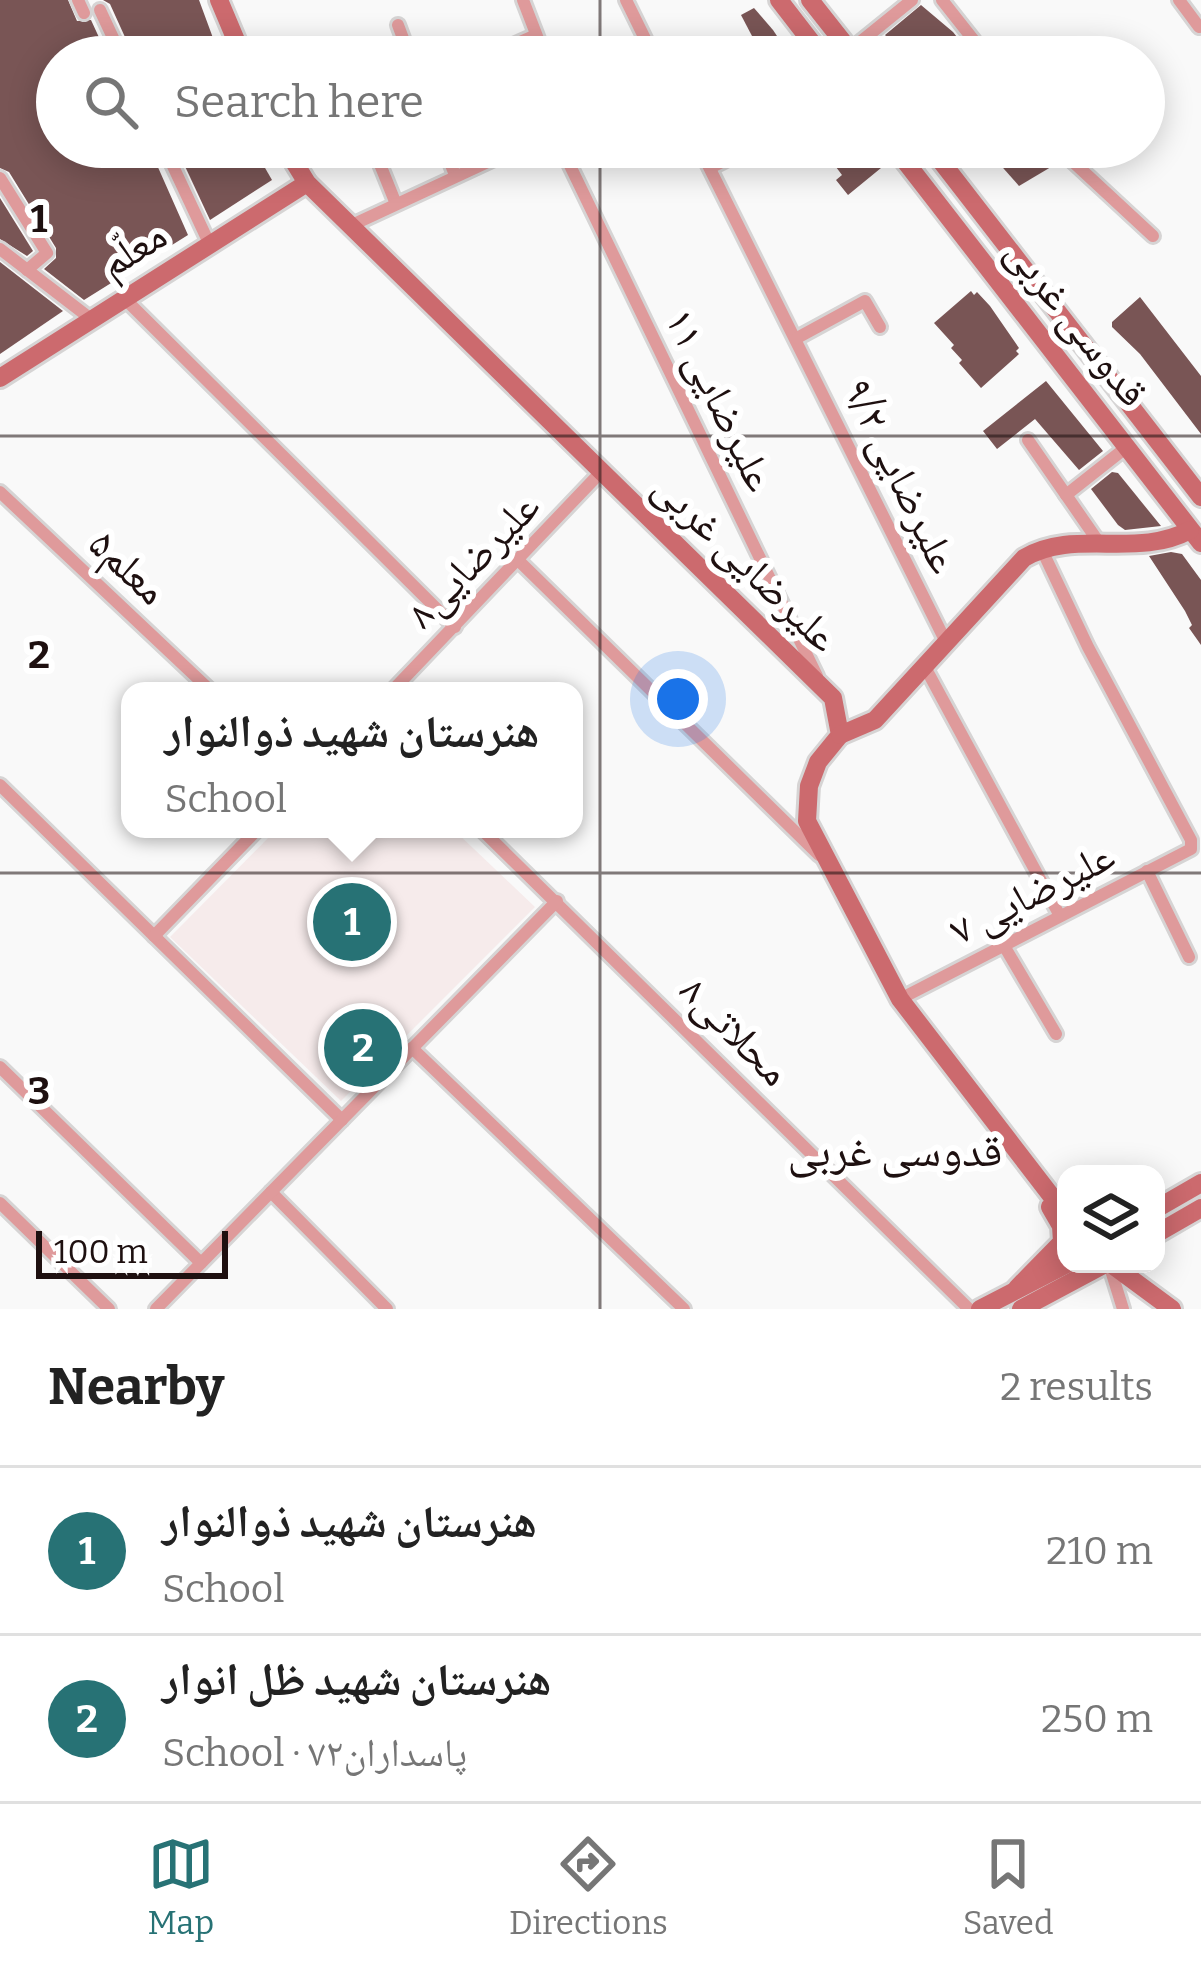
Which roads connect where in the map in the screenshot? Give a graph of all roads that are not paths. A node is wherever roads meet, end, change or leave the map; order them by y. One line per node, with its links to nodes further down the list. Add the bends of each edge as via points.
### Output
1 (219, 0): 14 (street)
2 (523, 0): 12 (street)
3 (626, 0): 16 (street)
4 (779, 0): 17 (street)
5 (810, 0): 18 (street)
6 (912, 0): 19 (street)
7 (942, 0): 20 (street)
8 (1179, 0): 11 (street)
9 (100, 10): 13 (street)
10 (398, 25): 15 (street)
11 (1199, 26)
12 (536, 35)
13 (112, 36)
14 (234, 36)
15 (402, 36)
16 (644, 36)
17 (807, 36)
18 (838, 36)
19 (872, 36)
20 (970, 36)
21 (174, 168): 37 (street)
22 (298, 168): 33 (street, علیرضایی غربی)
23 (381, 168): 34 (street)
24 (452, 168): 31 (street)
25 (471, 168): 31 (street)
26 (571, 168): 60 (street, ۱۱ علیرضایی)
27 (710, 168): 43 (street, ۹/۲ علیرضایی)
28 (910, 168): 46 (street, قدوسی غربی)
29 (946, 168): 50 (street, قدوسی غربی)
30 (1080, 168): 36 (street)
31 (455, 175): 34 (street)
32 (0, 178): 39 (street, via 47,253)
33 (307, 183): 35 (street, علیرضایی غربی); 37 (street, معلّم)
34 (396, 204): 35 (street)
35 (350, 226): 47 (street, علیرضایی غربی)
36 (1154, 236)
37 (209, 244): 40 (street, معلّم)
38 (0, 249): 39 (street)
39 (28, 270): 41 (street)
40 (123, 297): 41 (street, معلّم); 55 (street)
41 (91, 319): 44 (street, معلّم)
42 (880, 327): 43 (street, via 865,301)
43 (796, 338): 56 (street, ۹/۲ علیرضایی)
44 (0, 378)
45 (1028, 440): 49 (street)
46 (1128, 446): 49 (street); 51 (street, قدوسی غربی)
47 (600, 473): 54 (street, علیرضایی۸); 60 (street, علیرضایی غربی)
48 (0, 492): 58 (street, معلم۵)
49 (1066, 495): 52 (street)
50 (1201, 497)
51 (1195, 537): 52 (street)
52 (1100, 544): 53 (street)
53 (1041, 548): 56 (street); 66 (street, ۷ علیرضایی, via 1192,844)
54 (519, 561): 55 (street, علیرضایی۸); 65 (street)
55 (455, 627): 59 (street, علیرضایی۸)
56 (946, 644): 57 (street)
57 (925, 667): 61 (street, via 875,720); 68 (street)
58 (201, 682)
59 (401, 682)
60 (820, 682): 61 (street, علیرضایی غربی)
61 (840, 735): 65 (street, via 808,786 807,821)
62 (0, 785): 69 (street)
63 (249, 838): 69 (street)
64 (491, 838): 67 (street, محلاتی۸)
65 (828, 865): 72 (street)
66 (1147, 871): 68 (street, ۷ علیرضایی); 71 (street)
67 (557, 901): 74 (street); 95 (street, محلاتی۸)
68 (1060, 916): 70 (street, ۷ علیرضایی)
69 (154, 936): 76 (street)
70 (1004, 944): 72 (street, ۷ علیرضایی); 73 (street)
71 (1190, 957)
72 (900, 999): 77 (street)
73 (1056, 1034)
74 (412, 1048): 76 (street); 94 (street)
75 (2, 1069): 85 (street)
76 (342, 1120): 79 (street)
77 (1023, 1161): 81 (street); 90 (street, via 1061,1226 1062,1242)
78 (1201, 1183): 82 (street)
79 (271, 1192): 85 (street); 93 (street)
80 (0, 1203): 92 (street)
81 (1057, 1204)
82 (1165, 1204)
83 (1201, 1208): 84 (street)
84 (1165, 1229)
85 (201, 1263): 91 (street)
86 (1057, 1269): 90 (street)
87 (1091, 1273): 97 (street)
88 (1111, 1273): 98 (street)
89 (1121, 1273): 99 (street)
90 (1017, 1288): 96 (street)
91 (161, 1307)
92 (109, 1309)
93 (387, 1309)
94 (684, 1309)
95 (969, 1309)
96 (980, 1309)
97 (1021, 1309)
98 (1123, 1309)
99 (1172, 1309)

